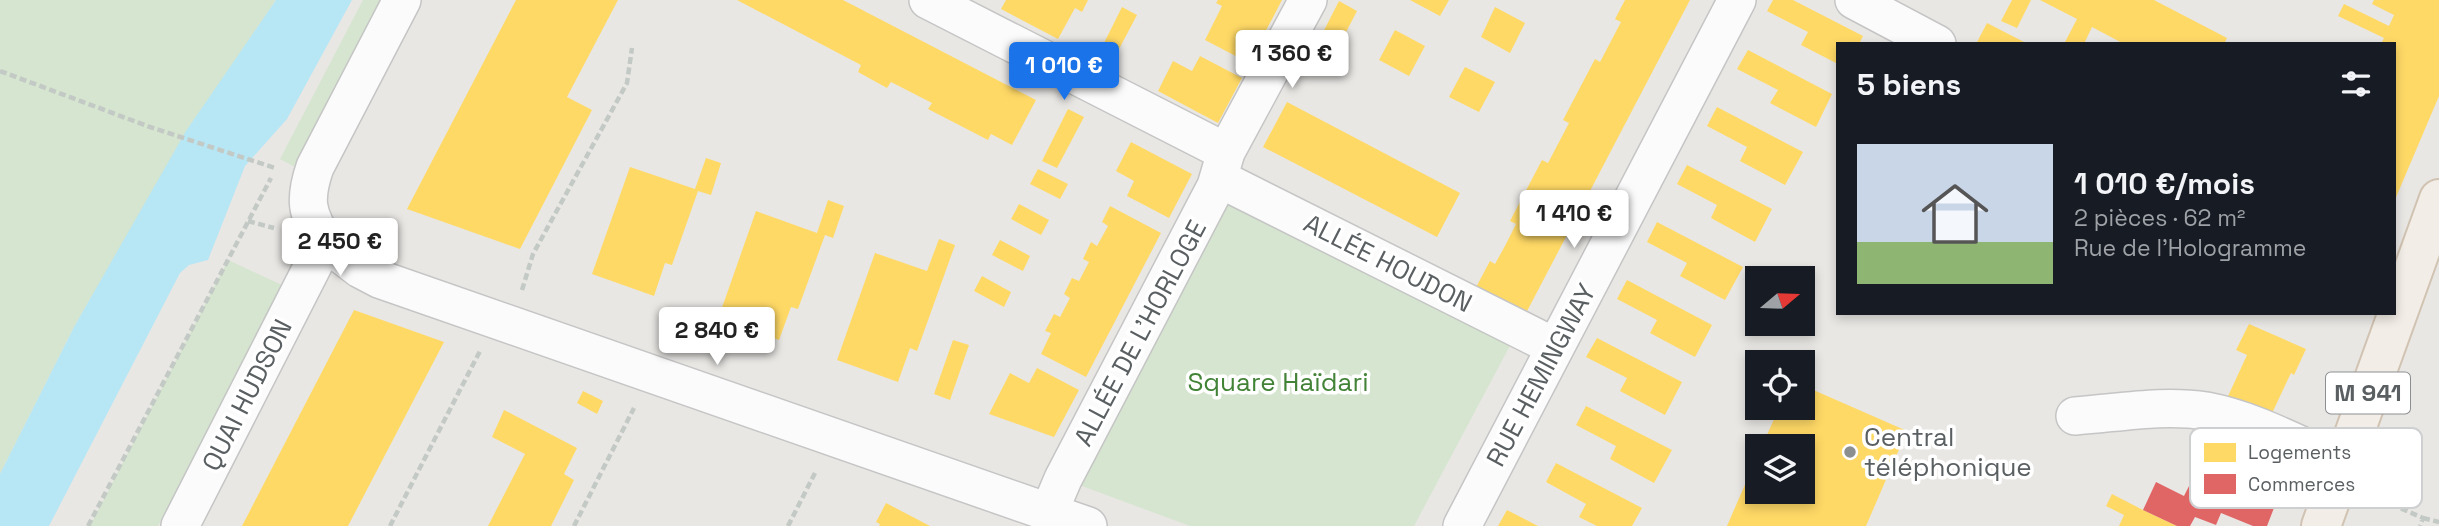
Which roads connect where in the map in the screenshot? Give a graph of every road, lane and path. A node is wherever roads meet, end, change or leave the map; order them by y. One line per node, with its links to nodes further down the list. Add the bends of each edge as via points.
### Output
1 (402, 0): 13 (street, via 307,188 314,226)
2 (928, 0): 9 (street, ALLÉE HOUDON)
3 (1308, 0): 9 (street, ALLÉE DE L'HORLOGE)
4 (1737, 0): 17 (street, RUE HEMINGWAY)
5 (1854, 0): 6 (street)
6 (1933, 42)
7 (632, 48): 16 (path, via 627,83 533,254)
8 (0, 71): 10 (path)
9 (1223, 165): 17 (street, ALLÉE HOUDON); 25 (street, ALLÉE DE L'HORLOGE, via 1063,480)
10 (276, 168)
11 (2439, 199): 15 (main road, M 941)
12 (2439, 220): 15 (main road, M 941)
13 (325, 242): 16 (street, via 379,279); 29 (street, QUAI HUDSON)
14 (228, 260): 28 (path)
15 (2428, 264): 21 (main road, M 941)
16 (504, 322): 18 (street); 30 (path)
17 (1555, 347): 34 (street, RUE HEMINGWAY)
18 (651, 375): 22 (street); 31 (path)
19 (2075, 416): 20 (street, via 2205,411)
20 (2260, 428)
21 (2358, 428)
22 (833, 437): 25 (street); 32 (path)
23 (2327, 508): 35 (main road, M 941)
24 (2399, 508): 26 (path)
25 (1025, 514): 33 (street)
26 (2423, 518): 27 (path); 36 (path)
27 (2439, 522)
28 (88, 526)
29 (180, 526)
30 (390, 526)
31 (574, 526)
32 (788, 526)
33 (1088, 526)
34 (1462, 526)
35 (2321, 526)
36 (2420, 526)

